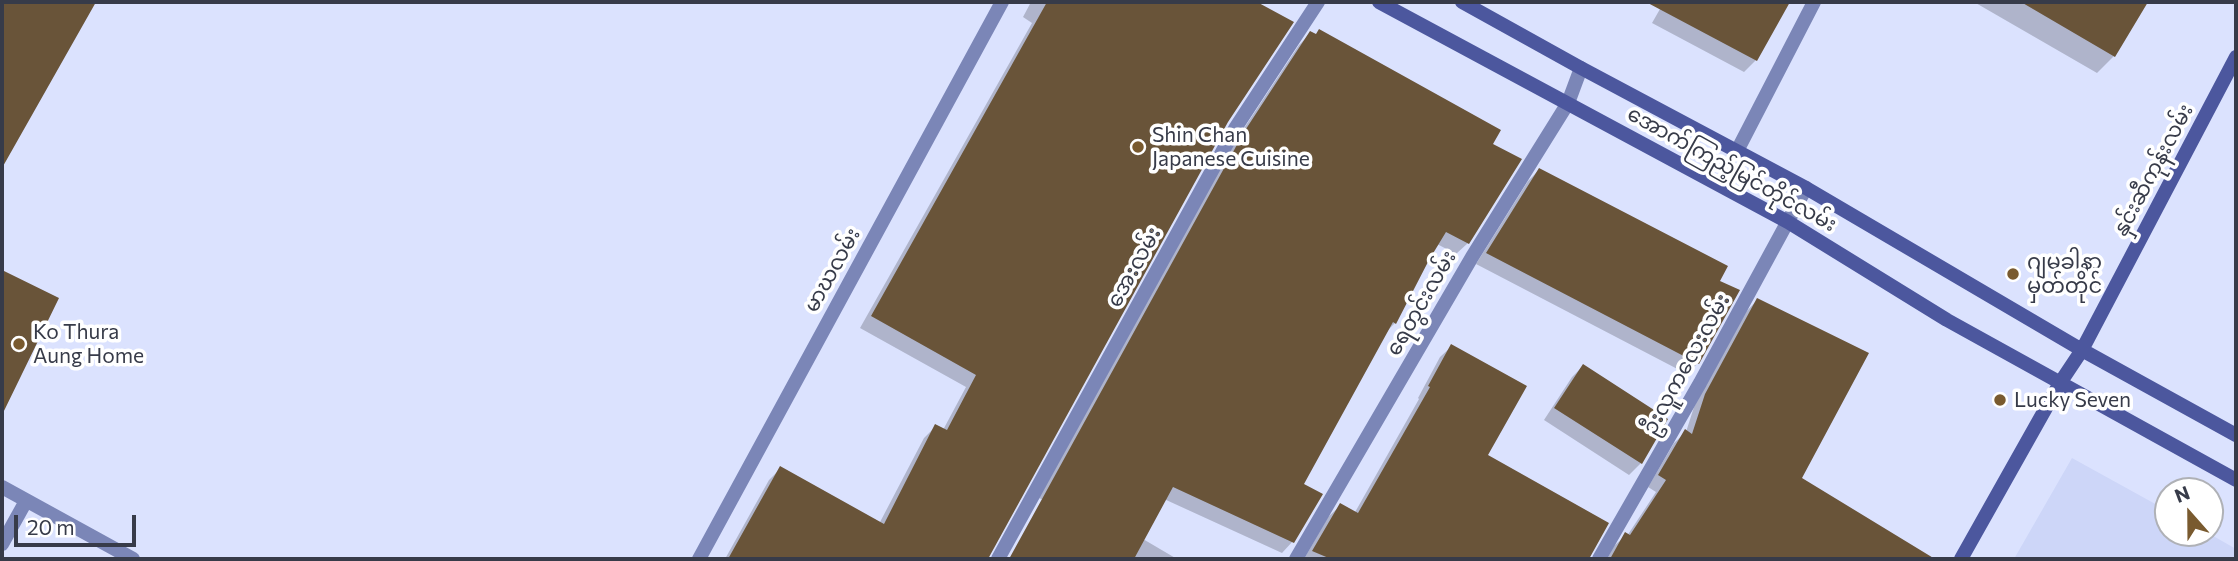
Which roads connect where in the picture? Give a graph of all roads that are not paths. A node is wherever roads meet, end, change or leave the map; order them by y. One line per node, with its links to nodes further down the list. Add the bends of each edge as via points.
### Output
1 (1002, 2): 20 (street, မာဃလမ်း)
2 (1318, 2): 21 (street, အေးလမ်း, via 1236,127)
3 (1379, 2): 8 (main road, အောက်ကြည့်မြင်တိုင်လမ်း)
4 (1462, 2): 7 (main road, အောက်ကြည့်မြင်တိုင်လမ်း)
5 (1814, 2): 9 (street)
6 (2236, 57): 12 (main road, နှင်းဆီကုန်းလမ်း)
7 (1581, 68): 8 (street, ရေတွင်းလမ်း); 9 (main road, အောက်ကြည့်မြင်တိုင်လမ်း)
8 (1568, 103): 11 (main road, အောက်ကြည့်မြင်တိုင်လမ်း); 22 (street, ရေတွင်းလမ်း, via 1472,257)
9 (1737, 151): 10 (main road, အောက်ကြည့်မြင်တိုင်လမ်း)
10 (1806, 188): 11 (street, ဦးလူကလေးလမ်း); 12 (main road, အောက်ကြည့်မြင်တိုင်လမ်း)
11 (1787, 222): 13 (main road, အောက်ကြည့်မြင်တိုင်လမ်း); 23 (street, ဦးလူကလေးလမ်း)
12 (2081, 350): 13 (main road, နှင်းဆီကုန်းလမ်း); 14 (main road, အောက်ကြည့်မြင်တိုင်လမ်း)
13 (2060, 383): 15 (main road, အောက်ကြည့်မြင်တိုင်လမ်း); 24 (main road, နှင်းဆီကုန်းလမ်း)
14 (2236, 435)
15 (2236, 480)
16 (2, 487): 17 (street)
17 (26, 501): 18 (street); 19 (street)
18 (2, 544)
19 (133, 559)
20 (699, 559)
21 (998, 559)
22 (1296, 559)
23 (1599, 559)
24 (1961, 559)

